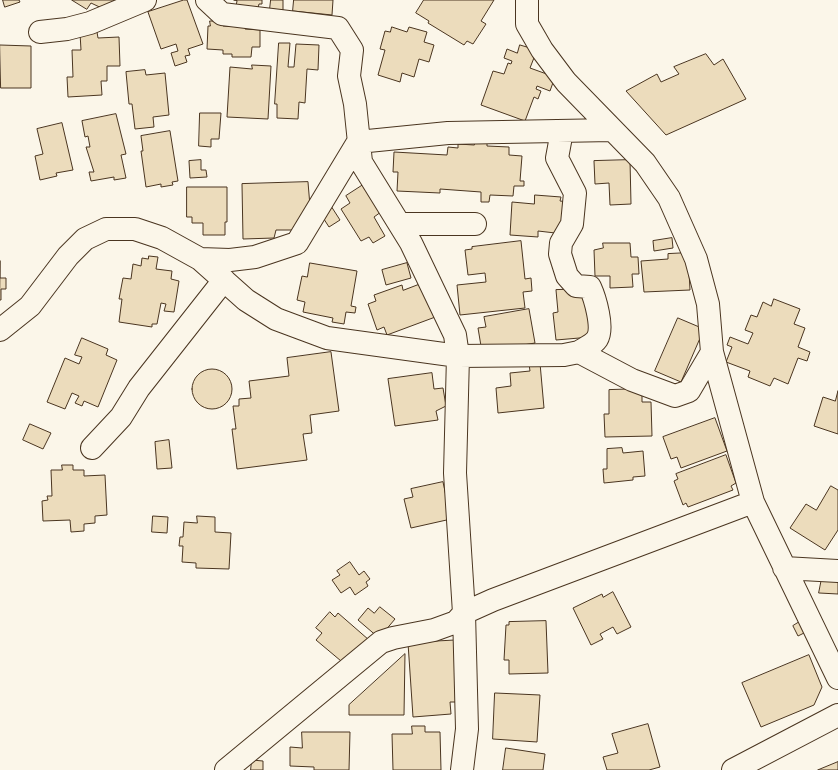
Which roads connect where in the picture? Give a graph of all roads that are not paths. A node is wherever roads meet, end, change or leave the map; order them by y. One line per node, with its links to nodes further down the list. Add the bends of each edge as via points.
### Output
1 (145, 0): 4 (street, via 90,23)
2 (206, 0): 7 (street, via 222,14 338,28 352,50 349,76 355,104)
3 (527, 0): 5 (street, via 527,24 542,50 566,82)
4 (40, 32)
5 (612, 130): 6 (street); 14 (street, via 645,163 669,198 696,259 708,304)
6 (562, 131): 7 (street, via 448,133); 13 (street, via 557,158 575,193 572,224 561,243 560,254 567,276 576,286 590,286 600,322 598,338)
7 (358, 142): 8 (street, via 362,162); 10 (street, via 297,243 255,257 230,260)
8 (400, 224): 9 (street); 15 (street, via 429,278 455,335)
9 (474, 224)
10 (200, 259): 11 (street); 12 (street, via 162,238 135,229 106,229 85,239 68,256 30,306)
11 (224, 280): 15 (street, via 246,300 276,319 327,338); 16 (street, via 139,388 121,417)
12 (0, 330)
13 (579, 352): 14 (street, via 632,380 675,396 689,391); 15 (street, via 564,355)
14 (712, 352): 17 (street)
15 (458, 356): 20 (street, via 454,473)
16 (92, 448)
17 (753, 502): 18 (street); 20 (street, via 500,597)
18 (784, 568): 19 (street); 21 (street)
19 (838, 571)
20 (464, 613): 23 (street, via 456,622 434,630 381,642); 24 (street, via 468,729)
21 (838, 678)
22 (838, 715): 25 (street)
23 (226, 770)
24 (462, 770)
25 (733, 770)

